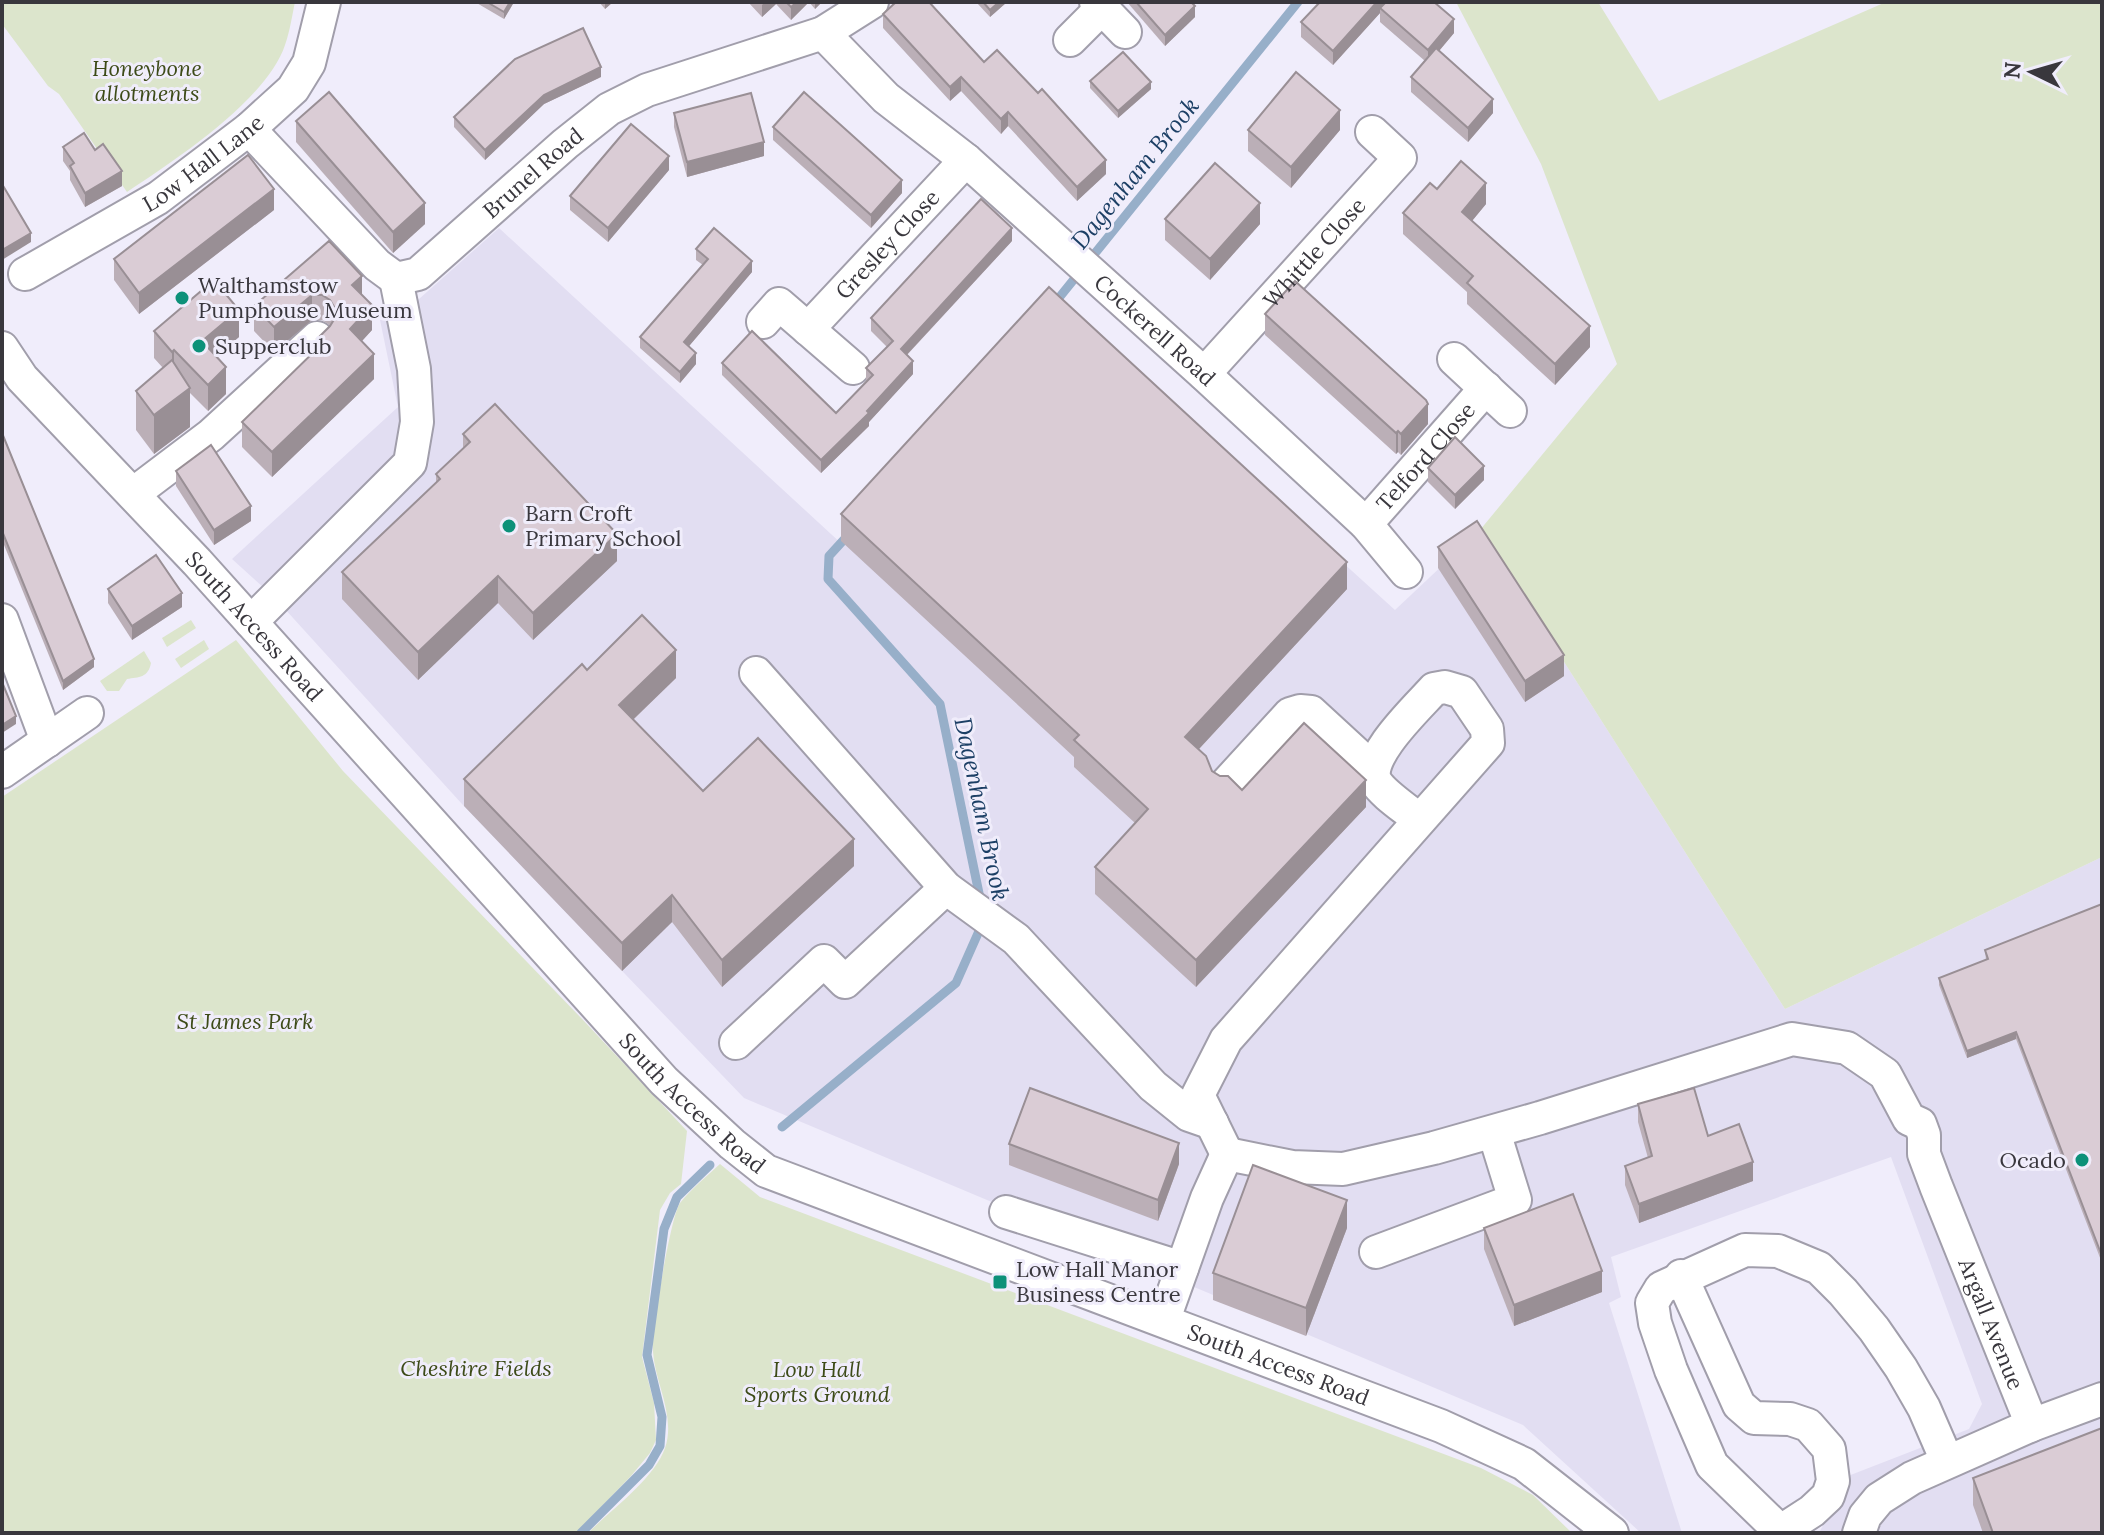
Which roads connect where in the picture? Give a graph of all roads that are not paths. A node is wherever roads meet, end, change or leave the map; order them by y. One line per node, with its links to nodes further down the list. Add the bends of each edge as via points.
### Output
1 (324, 2): 7 (street, Low Hall Lane, via 309,63 293,89)
2 (872, 2): 5 (street, Brunel Road)
3 (1099, 5): 4 (street); 6 (street)
4 (1125, 32)
5 (823, 33): 9 (street, Cockerell Road, via 886,98); 11 (street, Brunel Road, via 647,90 609,109 418,274)
6 (1070, 40)
7 (249, 129): 10 (street, Low Hall Lane, via 158,198); 11 (street, via 356,244)
8 (1372, 132): 18 (street, Whittle Close, via 1400,158)
9 (966, 160): 13 (street, Gresley Close); 18 (street, Cockerell Road)
10 (25, 274)
11 (396, 279): 25 (street, via 414,369 417,422 410,463)
12 (763, 322): 13 (street, via 779,304)
13 (808, 329): 17 (street)
14 (317, 338): 21 (street, via 211,435)
15 (2, 348): 21 (street, South Access Road, via 22,378)
16 (1454, 359): 19 (street, Telford Close)
17 (853, 368)
18 (1204, 374): 22 (street, Cockerell Road)
19 (1486, 388): 20 (street, Telford Close); 22 (street, Telford Close)
20 (1510, 411)
21 (133, 494): 25 (street, South Access Road)
22 (1366, 524): 23 (street, Cockerell Road)
23 (1406, 572)
24 (2, 620): 28 (street)
25 (251, 622): 42 (street, South Access Road, via 664,1081 766,1171)
26 (756, 673): 33 (street)
27 (87, 713): 28 (street)
28 (47, 741): 30 (street)
29 (1373, 769): 31 (street, via 1311,712 1300,711 1290,714); 32 (street, via 1375,781); 32 (street, via 1380,750 1434,689 1462,692 1487,729 1488,743)
30 (2, 772)
31 (1225, 785)
32 (1419, 820): 35 (street, via 1226,1040 1198,1095)
33 (946, 888): 34 (street, via 845,982 824,961); 35 (street, via 1016,939 1153,1086 1189,1115)
34 (736, 1043)
35 (1212, 1123): 37 (street)
36 (1494, 1132): 37 (street, via 1343,1169 1292,1167); 39 (street, via 1515,1200); 44 (street, Argall Avenue, via 1792,1039 1847,1048 1885,1074 1909,1119 1907,1139 1924,1154)
37 (1227, 1154): 40 (street)
38 (1006, 1212): 40 (street)
39 (1376, 1252)
40 (1182, 1268): 42 (street)
41 (1681, 1276): 45 (street, via 1745,1250 1778,1251 1819,1268 1901,1368); 46 (street, via 1661,1288 1652,1303 1671,1370 1712,1465); 46 (street, via 1739,1405 1754,1418 1808,1425 1829,1449 1833,1481 1828,1496)
42 (1164, 1319): 47 (street, South Access Road, via 1441,1426 1524,1464)
43 (2102, 1399): 44 (street)
44 (2032, 1425): 45 (street)
45 (1947, 1461): 48 (street, via 1879,1499)
46 (1779, 1532)
47 (1612, 1533)
48 (1859, 1533)

